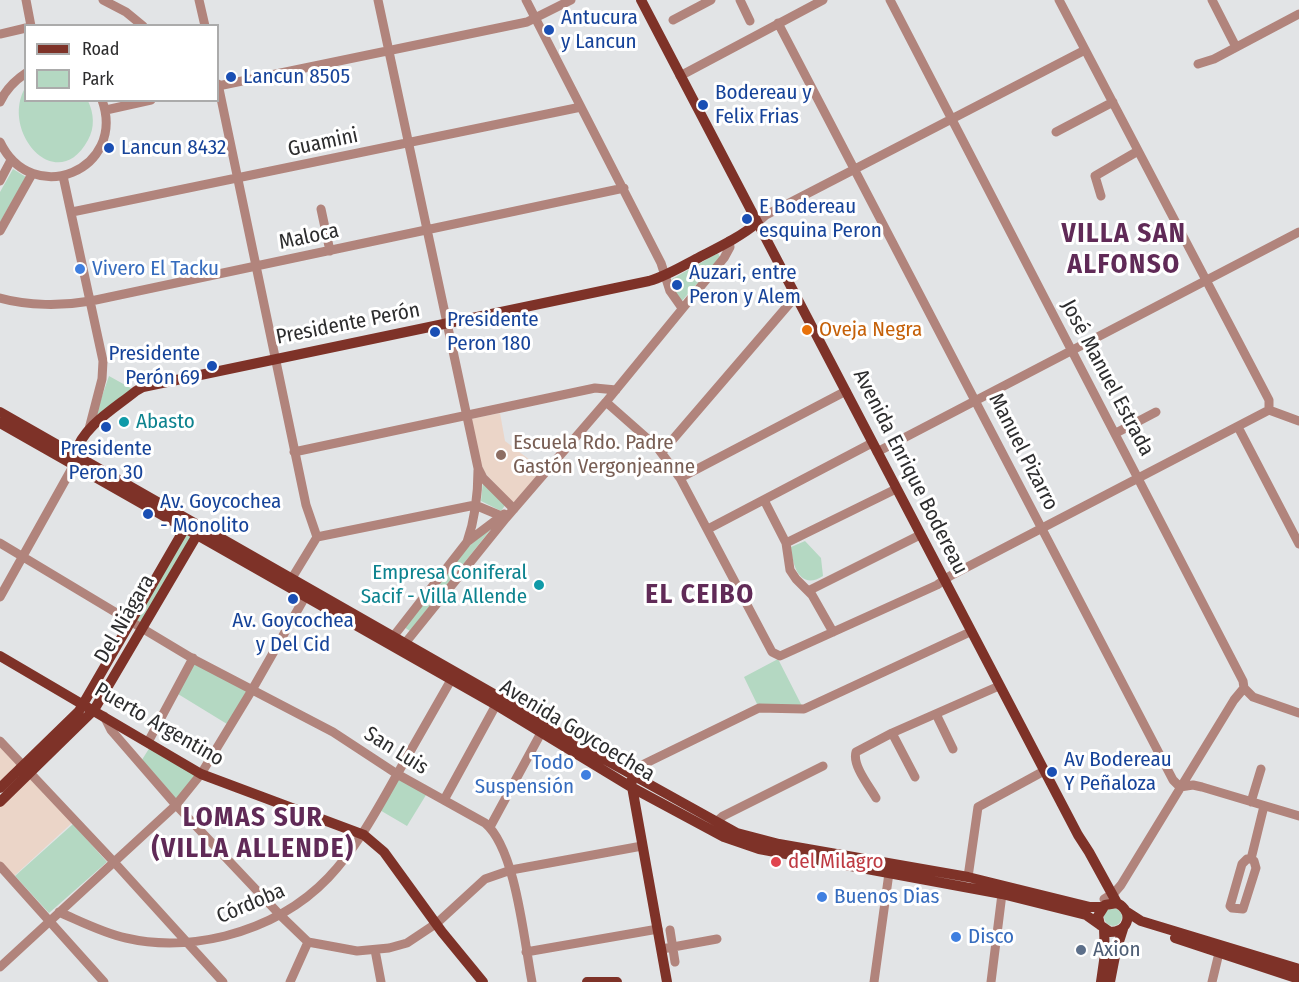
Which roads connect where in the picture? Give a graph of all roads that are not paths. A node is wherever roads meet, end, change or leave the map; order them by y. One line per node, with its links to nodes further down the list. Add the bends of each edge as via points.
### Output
1 (26, 0): 19 (street)
2 (103, 0): 20 (street)
3 (199, 0): 21 (street)
4 (378, 0): 26 (street)
5 (526, 0): 15 (street)
6 (570, 0): 15 (street)
7 (641, 0): 29 (main road, Avenida Enrique Bodereau)
8 (711, 0): 16 (street)
9 (740, 0): 17 (street)
10 (823, 0): 18 (street)
11 (890, 0): 38 (street, José Manuel Estrada)
12 (1059, 0): 25 (street)
13 (1212, 0): 24 (street)
14 (1299, 14): 24 (street)
15 (536, 18): 26 (street); 36 (street)
16 (673, 20)
17 (750, 21)
18 (778, 23): 29 (street); 44 (street, Manuel Pizarro)
19 (31, 24)
20 (141, 24)
21 (205, 24)
22 (24, 28): 23 (street)
23 (0, 34)
24 (1236, 47): 27 (street)
25 (1085, 50): 35 (street); 38 (street)
26 (389, 52): 30 (street); 41 (street)
27 (1198, 64)
28 (24, 74): 32 (street)
29 (680, 75): 53 (main road, Avenida Enrique Bodereau)
30 (219, 85)
31 (219, 90): 47 (street)
32 (0, 102)
33 (103, 102): 37 (street)
34 (142, 102): 37 (street)
35 (1113, 102): 39 (street); 42 (street)
36 (580, 107): 41 (street, Guamini); 49 (street)
37 (106, 110): 46 (street, via 101,147 85,166)
38 (952, 119): 44 (street); 67 (street, José Manuel Estrada)
39 (1056, 132)
40 (0, 142): 43 (street)
41 (408, 143): 47 (street, Guamini); 55 (street)
42 (1138, 151): 50 (street, via 1095,176); 61 (street)
43 (11, 160): 45 (street); 48 (street)
44 (854, 170): 53 (street, via 766,215); 71 (street, Manuel Pizarro)
45 (32, 174): 46 (street); 54 (street)
46 (63, 176): 52 (street)
47 (238, 179): 52 (street, Guamini); 59 (street)
48 (0, 181)
49 (624, 188): 55 (street, Maloca); 60 (street)
50 (1101, 196)
51 (321, 209): 58 (street)
52 (72, 212): 64 (street)
53 (758, 223): 57 (main road, Presidente Perón); 62 (main road, Avenida Enrique Bodereau)
54 (0, 231)
55 (427, 231): 58 (street, Maloca); 66 (street)
56 (1299, 232): 61 (street)
57 (729, 241): 60 (main road, Presidente Perón); 65 (street, via 724,258)
58 (330, 251): 59 (street, Maloca)
59 (256, 267): 64 (street, Maloca); 68 (street)
60 (665, 275): 65 (street); 66 (main road, Presidente Perón)
61 (1206, 282): 67 (street); 73 (street, via 1269,400)
62 (796, 297): 70 (main road, Avenida Enrique Bodereau); 84 (street)
63 (0, 298): 64 (street, Maloca, via 46,304)
64 (91, 301): 80 (street, via 104,365)
65 (682, 308): 69 (street)
66 (447, 324): 68 (main road, Presidente Perón); 76 (street)
67 (1072, 350): 71 (street); 81 (street, José Manuel Estrada)
68 (275, 358): 80 (main road, Presidente Perón, via 143,387); 83 (street)
69 (616, 390): 72 (street); 76 (street, via 595,388)
70 (846, 391): 82 (main road, Avenida Enrique Bodereau); 87 (street)
71 (976, 400): 82 (street); 95 (street, Manuel Pizarro)
72 (606, 402): 84 (street); 92 (street)
73 (1269, 410): 77 (street); 79 (street)
74 (0, 412): 85 (main road)
75 (1156, 412): 81 (street)
76 (466, 415): 83 (street); 86 (street)
77 (1299, 421)
78 (0, 423): 85 (main road)
79 (1238, 427): 88 (street); 102 (street)
80 (89, 429): 85 (main road, Presidente Perón)
81 (1116, 433): 88 (street, José Manuel Estrada)
82 (874, 447): 89 (main road, Avenida Enrique Bodereau); 90 (street)
83 (294, 452): 98 (street)
84 (662, 452): 87 (street)
85 (74, 459): 94 (main road, Avenida Goycoechea); 103 (street)
86 (478, 468): 91 (street); 92 (street)
87 (680, 478): 96 (street)
88 (1139, 478): 95 (street); 119 (street, José Manuel Estrada, via 1242,676)
89 (896, 489): 97 (main road, Avenida Enrique Bodereau); 101 (street)
90 (764, 500): 96 (street); 101 (street)
91 (476, 505): 93 (street); 98 (street); 99 (street)
92 (514, 509): 93 (street)
93 (504, 517): 99 (street); 114 (street)
94 (193, 528): 104 (main road, Avenida Goycoechea); 108 (main road, Avenida Goycoechea); 109 (main road, Del Niágara); 110 (main road, Del Niágara)
95 (1042, 528): 105 (street); 139 (street, Manuel Pizarro)
96 (708, 530): 111 (street, via 772,652 777,656 785,654)
97 (920, 535): 105 (main road, Avenida Enrique Bodereau); 106 (street)
98 (317, 537): 104 (street)
99 (467, 542): 113 (street)
100 (0, 543): 103 (street)
101 (786, 543): 106 (street, via 790,570)
102 (1299, 544)
103 (22, 556): 107 (street); 109 (street)
104 (292, 578): 113 (main road, Avenida Goycoechea)
105 (944, 580): 111 (street); 112 (main road, Avenida Enrique Bodereau)
106 (808, 591): 111 (street)
107 (0, 597)
108 (305, 597): 113 (main road, Avenida Goycoechea); 120 (street)
109 (131, 621): 110 (street, San Luis); 121 (main road, Del Niágara)
110 (142, 627): 116 (street, San Luis); 123 (main road, Del Niágara)
111 (833, 632)
112 (970, 632): 118 (main road, Avenida Enrique Bodereau); 138 (street, via 804,709 759,708 640,766)
113 (393, 636): 114 (main road, Avenida Goycoechea)
114 (405, 643): 117 (main road, Avenida Goycoechea); 138 (main road, Avenida Goycoechea)
115 (0, 656): 121 (main road, Puerto Argentino)
116 (193, 658): 120 (street, San Luis); 129 (street)
117 (451, 680): 122 (main road, Avenida Goycoechea); 136 (street, Córdoba)
118 (999, 686): 125 (street); 134 (main road, Avenida Enrique Bodereau)
119 (1244, 688): 124 (street, via 1253,697); 139 (street)
120 (252, 690): 135 (street); 136 (street, San Luis, via 333,732)
121 (83, 704): 123 (main road, Puerto Argentino); 132 (main road, Del Niágara)
122 (496, 705): 126 (main road, Avenida Goycoechea); 142 (street)
123 (99, 713): 129 (main road, Puerto Argentino); 132 (main road, Del Niágara); 145 (street)
124 (1299, 713)
125 (936, 714): 127 (street); 130 (street)
126 (541, 733): 138 (main road, Avenida Goycoechea); 149 (street)
127 (892, 733): 137 (street); 141 (street, via 855,756)
128 (0, 741): 132 (street)
129 (148, 742): 135 (main road, Puerto Argentino)
130 (953, 749)
131 (823, 766): 148 (street)
132 (27, 769): 140 (main road, Del Niágara); 143 (main road, Del Niágara); 153 (street)
133 (1261, 769): 144 (street)
134 (1044, 771): 157 (street, via 978,807); 159 (main road, Avenida Enrique Bodereau, via 1078,835)
135 (201, 774): 145 (street); 150 (main road, Puerto Argentino)
136 (398, 774): 142 (street, San Luis); 150 (street, Córdoba)
137 (915, 777)
138 (631, 781): 148 (main road, Avenida Goycoechea); 151 (main road); 156 (main road, Avenida Goycoechea, via 724,837 748,847)
139 (1180, 787): 144 (street, via 1203,787); 159 (street)
140 (0, 788)
141 (876, 798)
142 (444, 800): 149 (street, San Luis)
143 (0, 802)
144 (1251, 802): 146 (street)
145 (176, 805): 153 (street); 161 (street)
146 (1264, 806): 147 (street); 152 (street)
147 (1299, 816)
148 (715, 823): 157 (main road, Avenida Goycoechea, via 760,841)
149 (490, 827): 155 (street)
150 (364, 835): 161 (street, Córdoba, via 331,876); 163 (main road, Puerto Argentino, via 384,852)
151 (642, 846): 155 (street); 165 (main road)
152 (1251, 859): 152 (street, via 1242,864 1232,908 1243,909 1256,868)
153 (114, 862): 160 (street); 169 (street)
154 (0, 866): 162 (street)
155 (511, 870): 163 (street, via 485,879); 172 (street)
156 (890, 873): 158 (main road, Avenida Goycoechea); 187 (street)
157 (968, 876): 159 (main road, Avenida Goycoechea)
158 (1002, 894): 159 (main road, Avenida Goycoechea, via 1086,915); 188 (street)
159 (1107, 910): 164 (main road, via 1128,919); 164 (main road, via 1113,932); 176 (main road, Avenida Goycoechea); 189 (main road, Avenida Enrique Bodereau)
160 (58, 912): 162 (street); 169 (street, Córdoba, via 125,938)
161 (280, 915): 168 (street); 169 (street, Córdoba, via 238,933)
162 (48, 921): 175 (street); 179 (street)
163 (436, 923): 171 (street, via 407,942); 182 (main road, Puerto Argentino)
164 (1124, 927): 173 (main road, via 1142,927); 190 (main road)
165 (658, 929): 170 (main road); 172 (street)
166 (670, 930): 170 (street)
167 (717, 939): 170 (street)
168 (308, 942): 171 (street, via 357,951); 180 (street)
169 (188, 943): 178 (street)
170 (667, 948): 174 (street); 186 (main road)
171 (375, 950): 181 (street)
172 (526, 952): 183 (street)
173 (1219, 953): 177 (main road); 191 (street)
174 (675, 962)
175 (0, 967)
176 (1299, 969)
177 (1299, 979)
178 (216, 980)
179 (104, 982)
180 (290, 982)
181 (381, 982)
182 (483, 982)
183 (532, 982)
184 (587, 982): 185 (main road)
185 (617, 982)
186 (667, 982)
187 (874, 982)
188 (991, 982)
189 (1101, 982)
190 (1110, 982)
191 (1212, 982)

